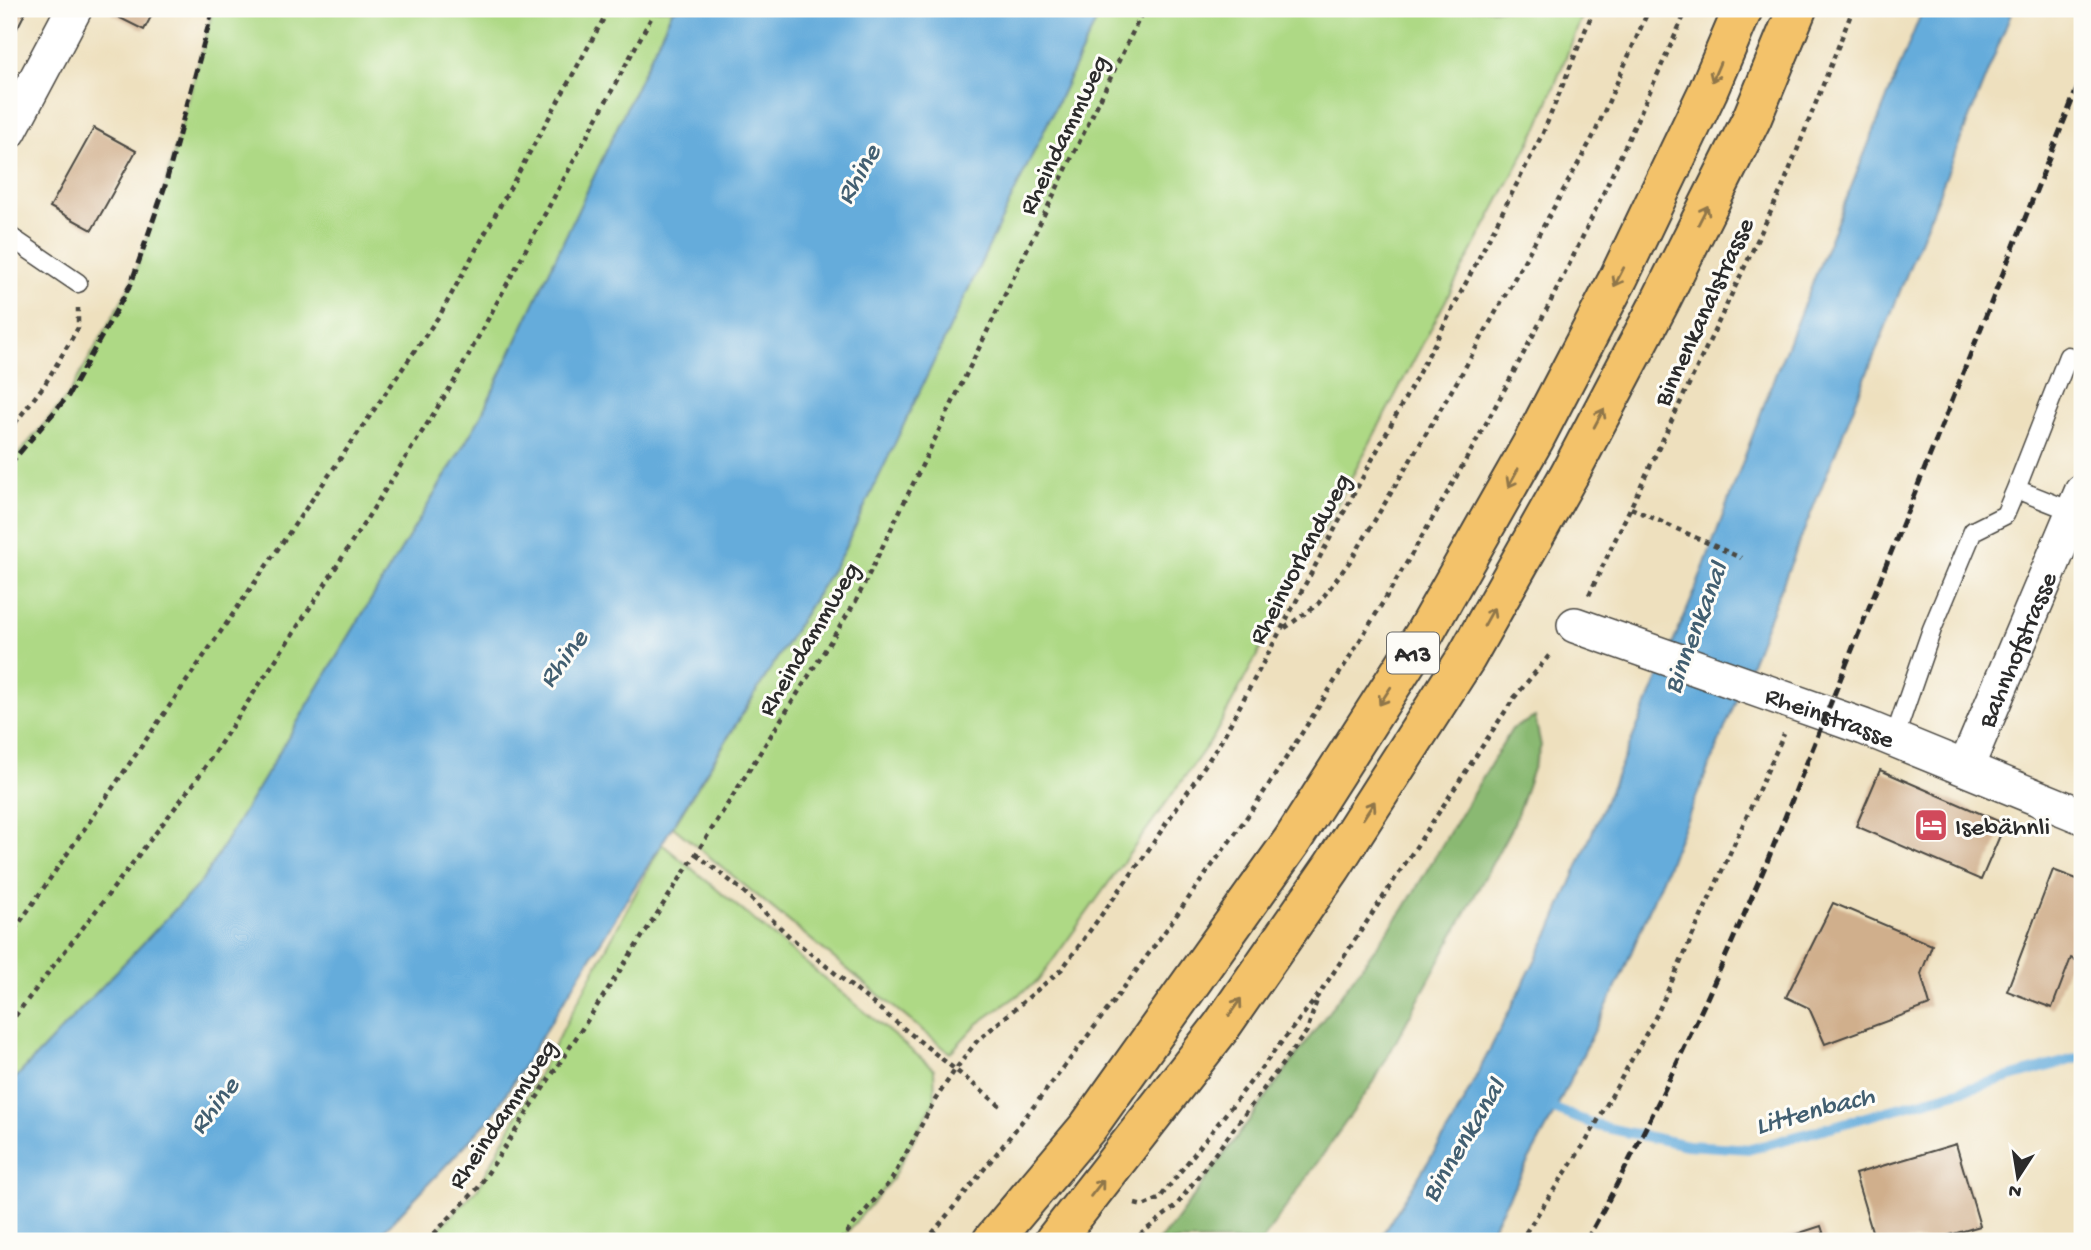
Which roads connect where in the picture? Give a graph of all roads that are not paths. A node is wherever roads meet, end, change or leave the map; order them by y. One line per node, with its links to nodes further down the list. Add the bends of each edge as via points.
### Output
1 (74, 9): 4 (street)
2 (1743, 9): 14 (highway, A13, one-way to 14, via 1613,288 1534,440 1423,636 1284,852 1088,1127)
3 (1797, 9): 15 (highway, A13, one-way to 3, via 1221,1027 1332,867 1466,658 1660,302 1752,118)
4 (9, 131)
5 (9, 236): 6 (lane)
6 (78, 283)
7 (2082, 362): 8 (lane, via 2068,356)
8 (2016, 489): 9 (lane); 11 (lane, via 2004,515 1973,531 1932,629)
9 (2078, 502): 12 (street, Bahnhofstrasse)
10 (1575, 625): 11 (street, Rheinstrasse)
11 (1894, 739): 12 (street, Rheinstrasse)
12 (1966, 767): 13 (street, Rheinstrasse)
13 (2082, 816)
14 (992, 1241)
15 (1054, 1241)

